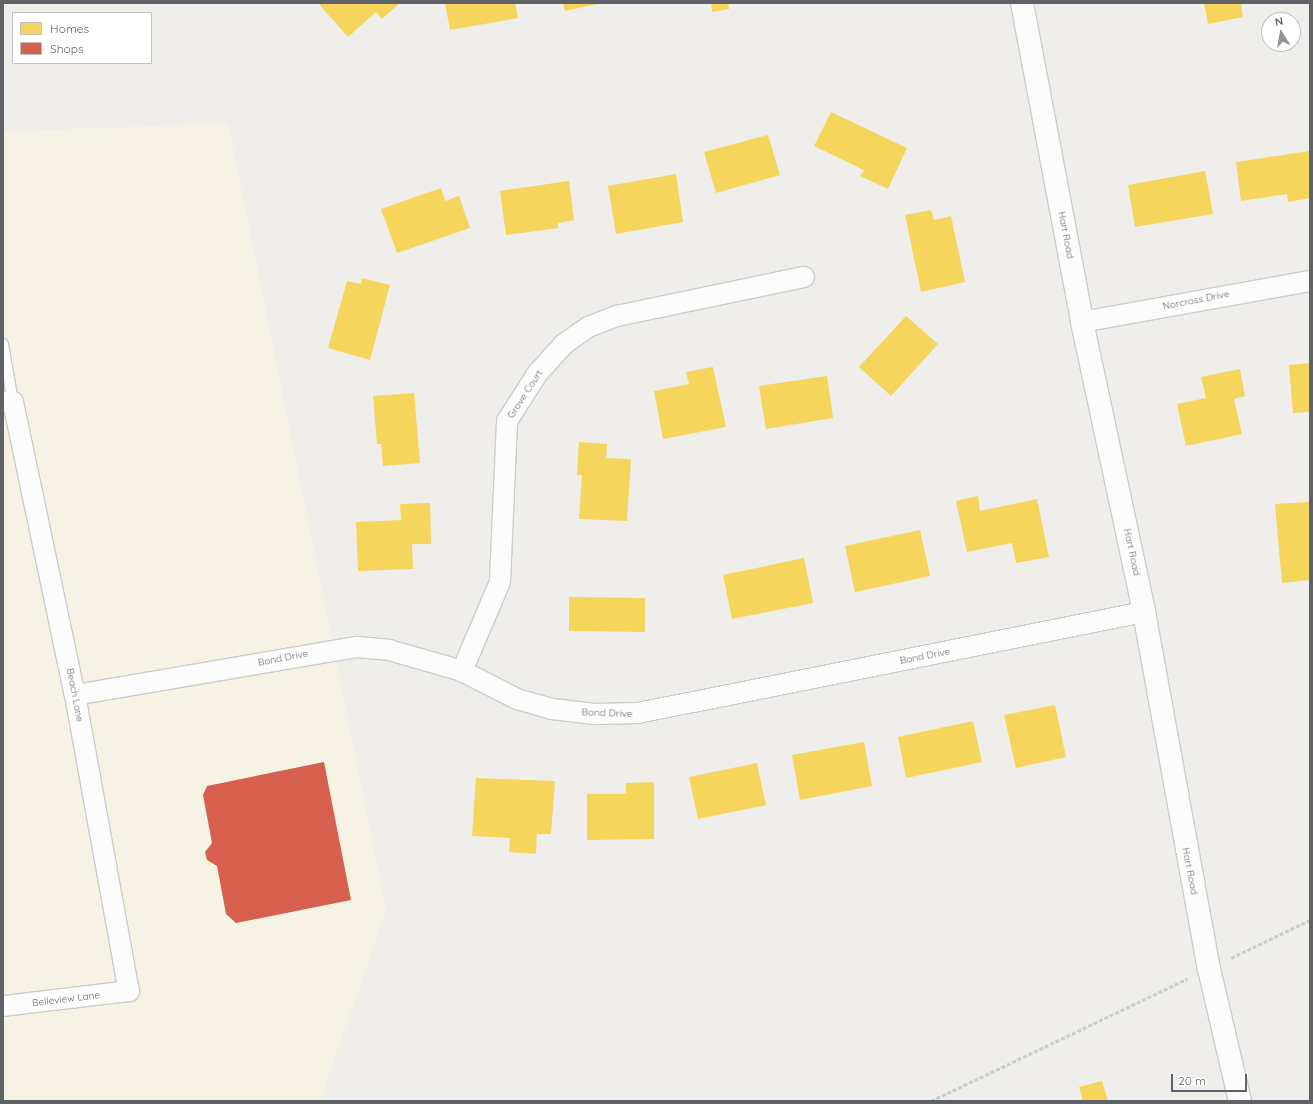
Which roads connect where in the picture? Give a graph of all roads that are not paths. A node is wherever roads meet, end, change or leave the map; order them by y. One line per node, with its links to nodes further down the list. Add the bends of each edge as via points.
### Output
1 (1022, 3): 4 (street, Hart Road)
2 (804, 277): 8 (street, Grove Court, via 616,316 588,327 564,344 537,374 507,421 500,582)
3 (1310, 281): 4 (street, Norcross Drive)
4 (1082, 322): 7 (street, Hart Road)
5 (3, 344): 6 (lane)
6 (8, 402): 9 (street, Beach Lane)
7 (1144, 612): 8 (street, Bond Drive, via 638,713 595,714 552,709 517,699); 12 (street, Hart Road, via 1209,969)
8 (462, 671): 9 (street, Bond Drive, via 389,650 357,646)
9 (75, 695): 10 (street, Beach Lane)
10 (129, 991): 11 (street, Belleview Lane)
11 (3, 1006)
12 (1240, 1101)

